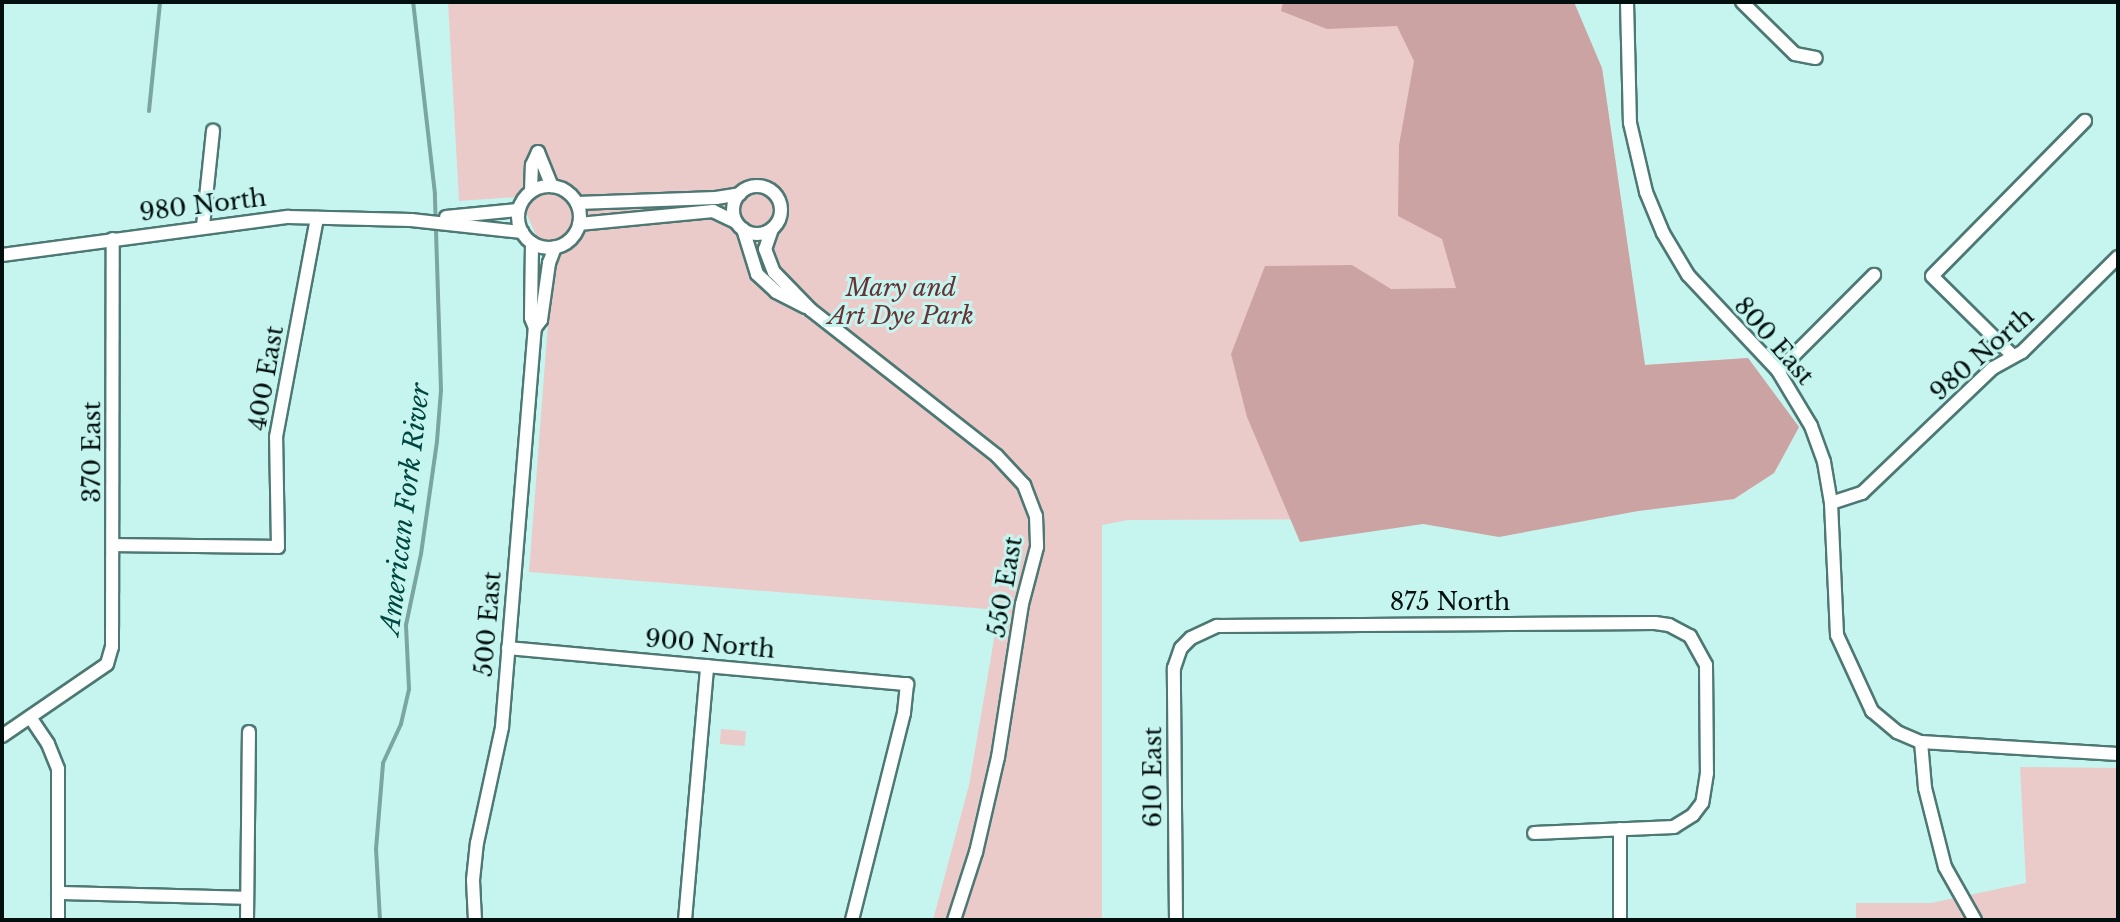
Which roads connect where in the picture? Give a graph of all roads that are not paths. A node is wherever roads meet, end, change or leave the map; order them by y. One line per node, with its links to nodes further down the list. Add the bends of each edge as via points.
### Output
1 (1627, 2): 27 (street, 800 East, via 1630,123 1656,220 1693,282)
2 (1742, 2): 3 (street, via 1795,54)
3 (1816, 58)
4 (2085, 121): 26 (street, via 1932,276)
5 (213, 131): 14 (street)
6 (552, 186): 7 (street); 7 (street, via 538,152); 9 (street)
7 (531, 191): 10 (street)
8 (740, 194): 9 (street); 15 (street, via 734,204); 16 (street, via 756,186 777,197 780,213)
9 (577, 203): 13 (street)
10 (518, 210): 12 (street, 980 North); 17 (street)
11 (317, 218): 12 (street, 980 North); 14 (street, 980 North); 29 (street, 400 East, via 279,416 278,547)
12 (458, 221): 17 (street, 980 North)
13 (579, 224): 15 (street, via 713,211); 20 (street, via 570,239)
14 (203, 226): 18 (street, 980 North)
15 (739, 226): 16 (street, via 759,234); 24 (street, 550 East, via 762,280)
16 (772, 229): 24 (street, 550 East, via 765,249 768,264)
17 (522, 232): 19 (street)
18 (113, 239): 21 (street, 980 North); 29 (street, 370 East)
19 (532, 243): 20 (street); 25 (street, 500 East)
20 (555, 247): 25 (street, 500 East)
21 (2, 255)
22 (2118, 257): 26 (street, 980 North, via 2022,352)
23 (1874, 275): 27 (street)
24 (811, 310): 47 (street, 550 East, via 997,456 1024,485 1036,516 1037,547 1022,604 998,757)
25 (535, 328): 31 (street, 500 East)
26 (2012, 355): 28 (street, 980 North, via 1862,493)
27 (1778, 371): 28 (street, 800 East, via 1816,437)
28 (1831, 503): 36 (street, 800 East, via 1837,635 1872,711 1897,732)
29 (114, 545): 33 (street, 370 East, via 107,664)
30 (1191, 638): 38 (street, 875 North, via 1217,626 1655,623 1681,630 1706,665 1707,773 1702,803 1674,827); 48 (street, 610 East, via 1174,668)
31 (508, 648): 32 (street, 900 North); 44 (street, 500 East, via 502,727 477,843)
32 (707, 666): 45 (street); 46 (street, 900 North, via 907,684)
33 (30, 717): 35 (street); 40 (street, via 58,769)
34 (249, 732): 41 (street)
35 (2, 736)
36 (1921, 742): 37 (street); 50 (street, via 1925,788 1949,878)
37 (2118, 754)
38 (1620, 829): 39 (street); 49 (street)
39 (1534, 833)
40 (58, 893): 41 (street); 42 (street)
41 (247, 898): 43 (street)
42 (58, 920)
43 (247, 920)
44 (475, 920)
45 (685, 920)
46 (852, 920)
47 (954, 920)
48 (1176, 920)
49 (1620, 920)
50 (1975, 920)

